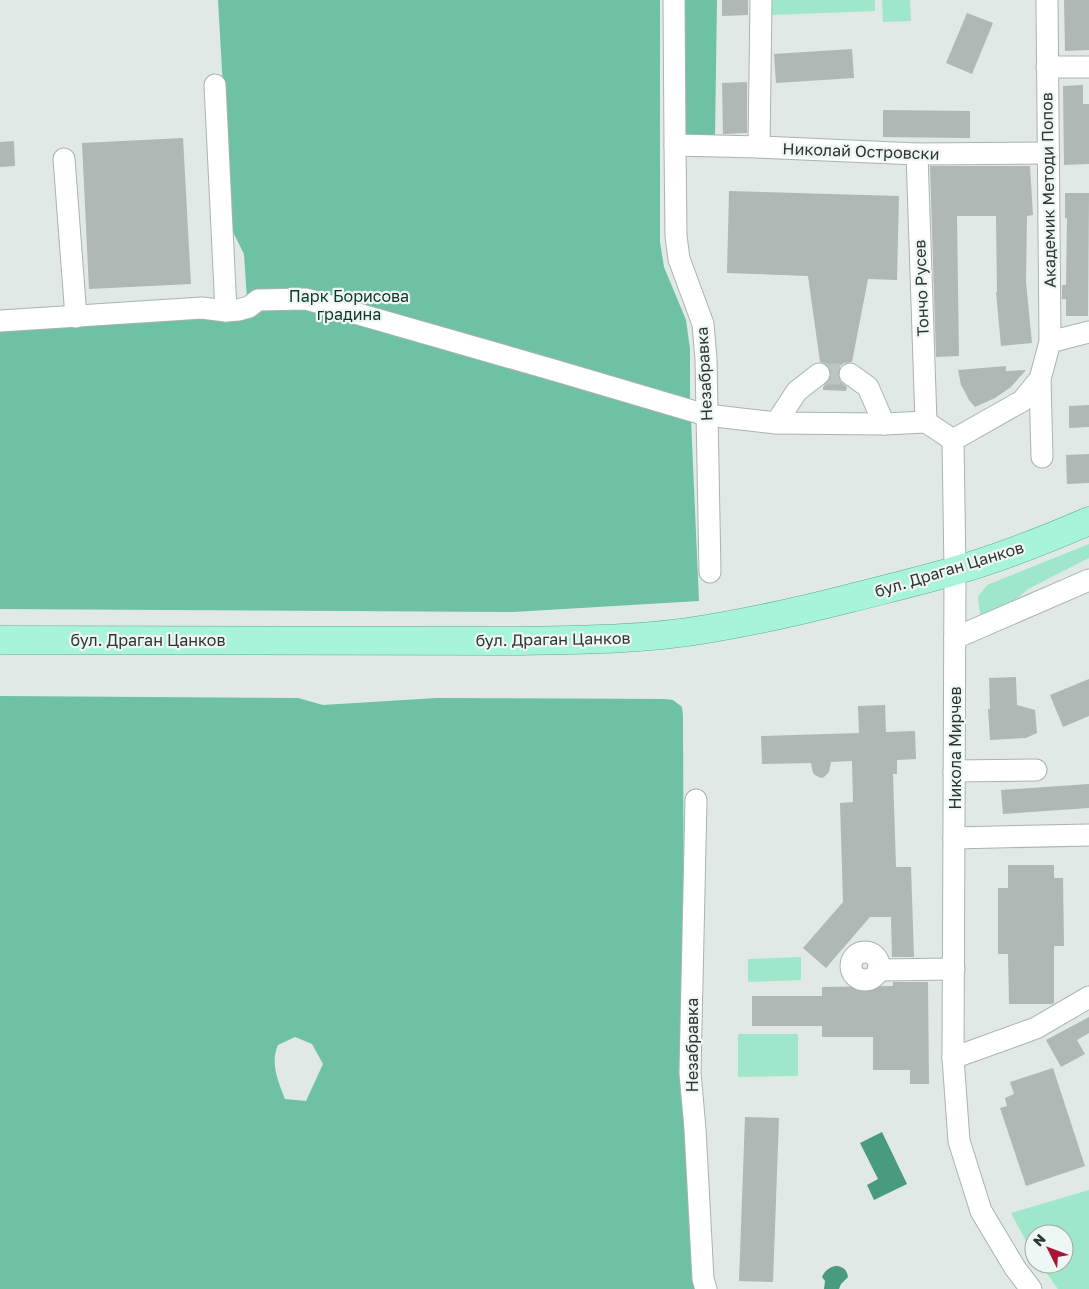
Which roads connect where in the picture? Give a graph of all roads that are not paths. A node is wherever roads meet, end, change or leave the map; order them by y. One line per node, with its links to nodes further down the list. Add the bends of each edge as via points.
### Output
1 (674, 0): 7 (street, Незабравка)
2 (761, 0): 8 (street)
3 (1047, 0): 4 (street, Академик Методи Попов)
4 (1047, 67): 5 (street); 9 (street, Академик Методи Попов)
5 (1089, 67)
6 (215, 85): 12 (street)
7 (674, 145): 8 (street, Николай Островски); 20 (street, Незабравка, via 676,236 679,259 703,324)
8 (759, 147): 10 (street, Николай Островски)
9 (1048, 153): 10 (street, Николай Островски); 16 (street, Академик Методи Попов)
10 (917, 154): 21 (street, Тончо Русев)
11 (64, 159): 13 (street)
12 (226, 311): 13 (street, via 202,308); 20 (street, via 249,307 258,300 306,300)
13 (76, 317): 14 (street)
14 (0, 321)
15 (1089, 332): 16 (street)
16 (1050, 342): 19 (street, Академик Методи Попов)
17 (820, 374): 22 (street, via 797,391)
18 (850, 374): 23 (street, via 868,387)
19 (1040, 379): 24 (street, Академик Методи Попов, via 1022,401); 25 (street, Академик Методи Попов)
20 (706, 415): 22 (street); 29 (street, Незабравка)
21 (926, 422): 23 (street); 24 (street)
22 (776, 423): 23 (street)
23 (884, 424)
24 (953, 440): 28 (street, Никола Мирчев)
25 (1042, 457)
26 (1089, 521): 28 (main road, бул. Драган Цанков)
27 (1089, 566): 31 (street, via 1041,590)
28 (955, 571): 32 (street, Никола Мирчев); 33 (main road, бул. Драган Цанков, via 810,608 706,629 600,640)
29 (710, 572)
30 (1089, 580): 31 (street)
31 (1017, 612): 32 (street)
32 (955, 638): 35 (street, Никола Мирчев)
33 (0, 640)
34 (1036, 770): 35 (street)
35 (954, 771): 38 (street, Никола Мирчев)
36 (696, 800): 43 (street, Незабравка, via 690,1073)
37 (1089, 835): 38 (street)
38 (954, 838): 39 (street, Никола Мирчев)
39 (954, 968): 40 (street); 42 (street, Никола Мирчев)
40 (878, 970)
41 (1089, 997): 42 (street, via 1036,1028)
42 (954, 1058): 44 (street, Никола Мирчев, via 959,1141 981,1210)
43 (706, 1289)
44 (1031, 1289)

